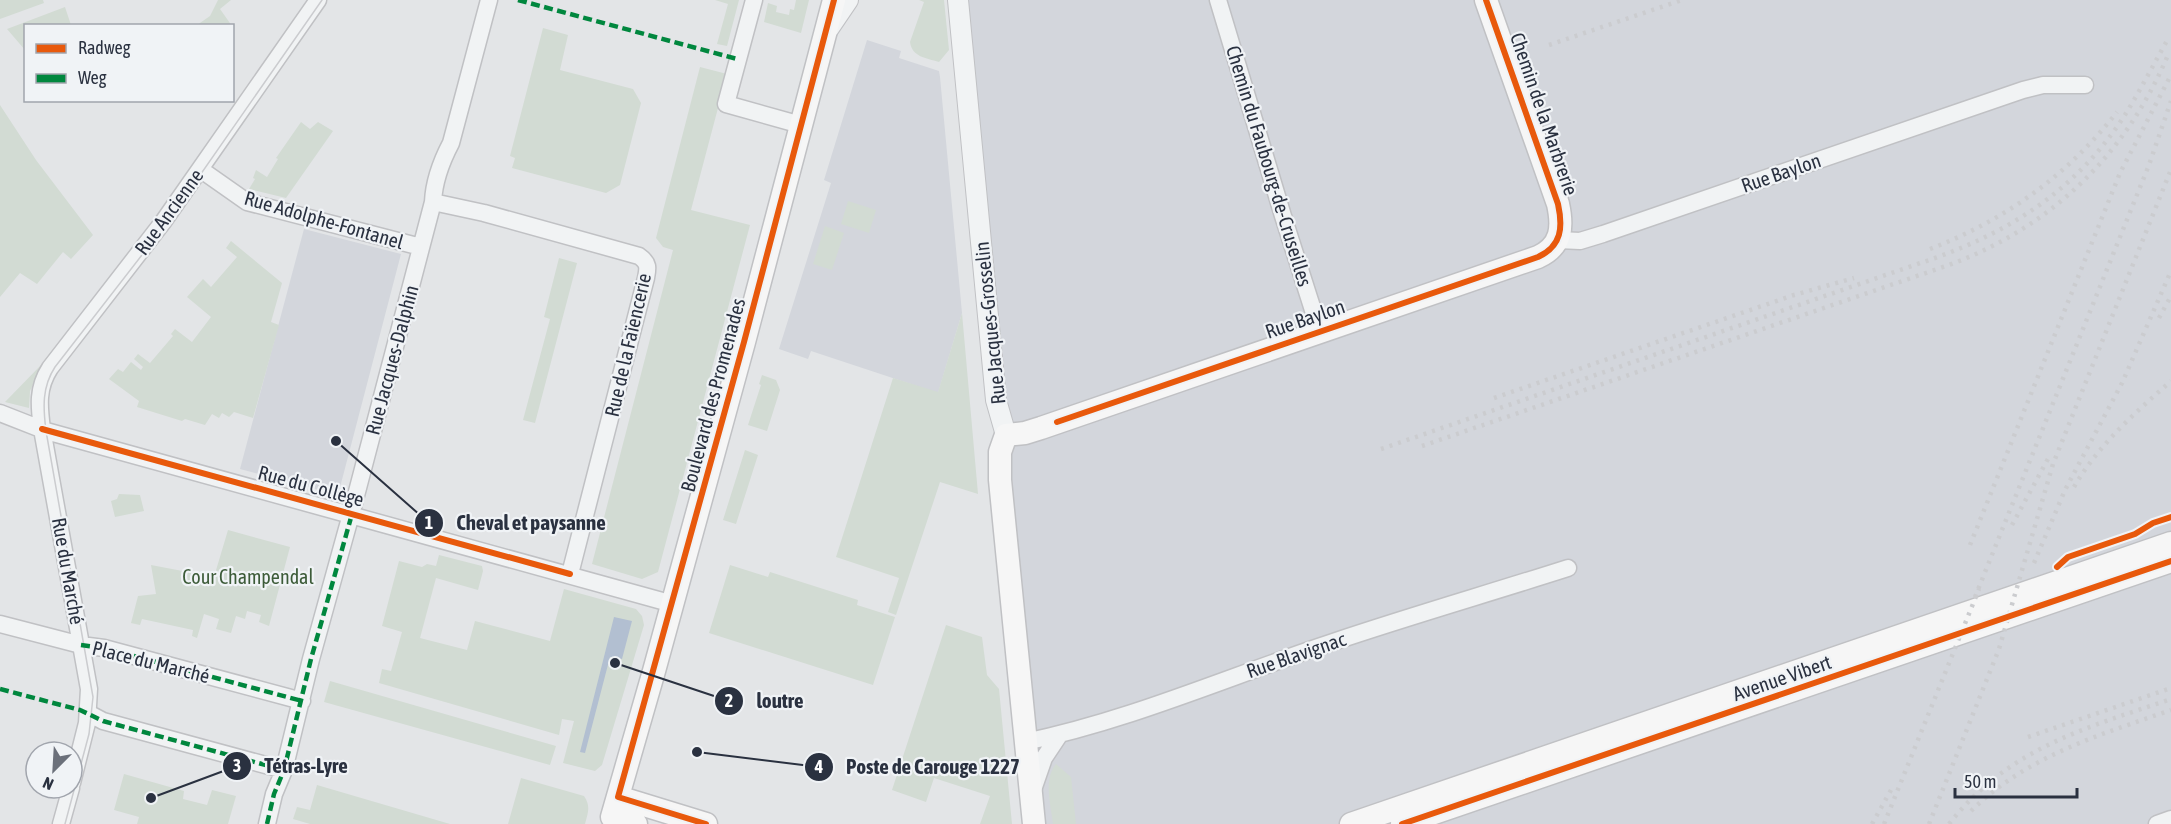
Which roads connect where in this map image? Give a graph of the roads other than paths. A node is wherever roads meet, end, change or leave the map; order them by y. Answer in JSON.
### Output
{"nodes":[{"id":1,"x":318,"y":0,"type":"edge"},
{"id":2,"x":489,"y":0,"type":"edge"},
{"id":3,"x":754,"y":0,"type":"edge"},
{"id":4,"x":834,"y":0,"type":"edge"},
{"id":5,"x":848,"y":0,"type":"edge"},
{"id":6,"x":958,"y":0,"type":"edge"},
{"id":7,"x":1218,"y":0,"type":"edge"},
{"id":8,"x":1486,"y":0,"type":"edge"},
{"id":9,"x":825,"y":33,"type":"junction"},
{"id":10,"x":2085,"y":85,"type":"dead end"},
{"id":11,"x":801,"y":125,"type":"junction"},
{"id":12,"x":200,"y":169,"type":"junction"},
{"id":13,"x":433,"y":202,"type":"junction"},
{"id":14,"x":1558,"y":240,"type":"junction"},
{"id":15,"x":421,"y":247,"type":"junction"},
{"id":16,"x":1320,"y":332,"type":"junction"},
{"id":17,"x":0,"y":413,"type":"edge"},
{"id":18,"x":42,"y":429,"type":"junction"},
{"id":19,"x":1006,"y":435,"type":"junction"},
{"id":20,"x":352,"y":514,"type":"junction"},
{"id":21,"x":2171,"y":543,"type":"edge"},
{"id":22,"x":2171,"y":561,"type":"edge"},
{"id":23,"x":1568,"y":568,"type":"dead end"},
{"id":24,"x":570,"y":574,"type":"junction"},
{"id":25,"x":673,"y":604,"type":"junction"},
{"id":26,"x":0,"y":624,"type":"edge"},
{"id":27,"x":81,"y":645,"type":"junction"},
{"id":28,"x":302,"y":701,"type":"junction"},
{"id":29,"x":88,"y":713,"type":"junction"},
{"id":30,"x":1060,"y":734,"type":"junction"},
{"id":31,"x":82,"y":740,"type":"edge"},
{"id":32,"x":1024,"y":742,"type":"junction"},
{"id":33,"x":284,"y":770,"type":"junction"},
{"id":34,"x":1031,"y":795,"type":"junction"},
{"id":35,"x":68,"y":800,"type":"edge"},
{"id":36,"x":613,"y":812,"type":"edge"},
{"id":37,"x":2171,"y":819,"type":"edge"},
{"id":38,"x":61,"y":824,"type":"edge"},
{"id":39,"x":267,"y":824,"type":"edge"},
{"id":40,"x":636,"y":824,"type":"edge"},
{"id":41,"x":706,"y":824,"type":"edge"},
{"id":42,"x":1034,"y":824,"type":"edge"},
{"id":43,"x":1352,"y":824,"type":"edge"},
{"id":44,"x":1402,"y":824,"type":"edge"},
{"id":45,"x":2157,"y":824,"type":"edge"}],
"edges":[{"from":1,"to":12,"type":"street","name":"Rue Ancienne"},
{"from":2,"to":13,"type":"street","name":"Rue Jacques-Dalphin"},
{"from":3,"to":11,"type":"street"},
{"from":4,"to":9,"type":"main road","name":"Boulevard des Promenades"},
{"from":5,"to":9,"type":"street"},
{"from":6,"to":19,"type":"street","name":"Rue Jacques-Grosselin"},
{"from":7,"to":16,"type":"street","name":"Chemin du Faubourg-de-Cruseilles"},
{"from":8,"to":14,"type":"main road","name":"Chemin de la Marbrerie"},
{"from":9,"to":11,"type":"main road","name":"Boulevard des Promenades"},
{"from":10,"to":14,"type":"street","name":"Rue Baylon"},
{"from":11,"to":25,"type":"main road","name":"Boulevard des Promenades"},
{"from":12,"to":15,"type":"street","name":"Rue Adolphe-Fontanel"},
{"from":12,"to":18,"type":"street","name":"Rue Ancienne"},
{"from":13,"to":15,"type":"street","name":"Rue Jacques-Dalphin"},
{"from":13,"to":24,"type":"street","name":"Rue de la Faïencerie"},
{"from":14,"to":16,"type":"main road","name":"Rue Baylon"},
{"from":15,"to":20,"type":"street","name":"Rue Jacques-Dalphin"},
{"from":16,"to":19,"type":"main road","name":"Rue Baylon"},
{"from":17,"to":18,"type":"street","name":"Rue du Collège"},
{"from":18,"to":20,"type":"street","name":"Rue du Collège"},
{"from":18,"to":27,"type":"street","name":"Rue du Marché"},
{"from":19,"to":32,"type":"main road","name":"Rue Jacques-Grosselin"},
{"from":20,"to":24,"type":"street","name":"Rue du Collège"},
{"from":20,"to":28,"type":"street","name":"Rue Jacques-Dalphin"},
{"from":21,"to":43,"type":"main road","name":"Avenue Vibert"},
{"from":22,"to":44,"type":"main road","name":"Avenue Vibert"},
{"from":23,"to":30,"type":"street","name":"Rue Blavignac"},
{"from":24,"to":25,"type":"street","name":"Rue du Collège"},
{"from":25,"to":36,"type":"main road","name":"Boulevard des Promenades"},
{"from":26,"to":27,"type":"street","name":"Place du Marché"},
{"from":27,"to":28,"type":"street","name":"Place du Marché"},
{"from":27,"to":29,"type":"street","name":"Rue du Marché"},
{"from":28,"to":33,"type":"street","name":"Rue Jacques-Dalphin"},
{"from":29,"to":31,"type":"street","name":"Rue du Marché"},
{"from":29,"to":33,"type":"street"},
{"from":30,"to":32,"type":"street","name":"Rue Blavignac"},
{"from":30,"to":34,"type":"street"},
{"from":32,"to":34,"type":"main road","name":"Rue Jacques-Grosselin"},
{"from":33,"to":39,"type":"street","name":"Rue Jacques-Dalphin"},
{"from":34,"to":42,"type":"main road","name":"Rue Jacques-Grosselin"},
{"from":35,"to":38,"type":"street"},
{"from":36,"to":40,"type":"main road"},
{"from":36,"to":41,"type":"main road"},
{"from":37,"to":45,"type":"street"}]}
